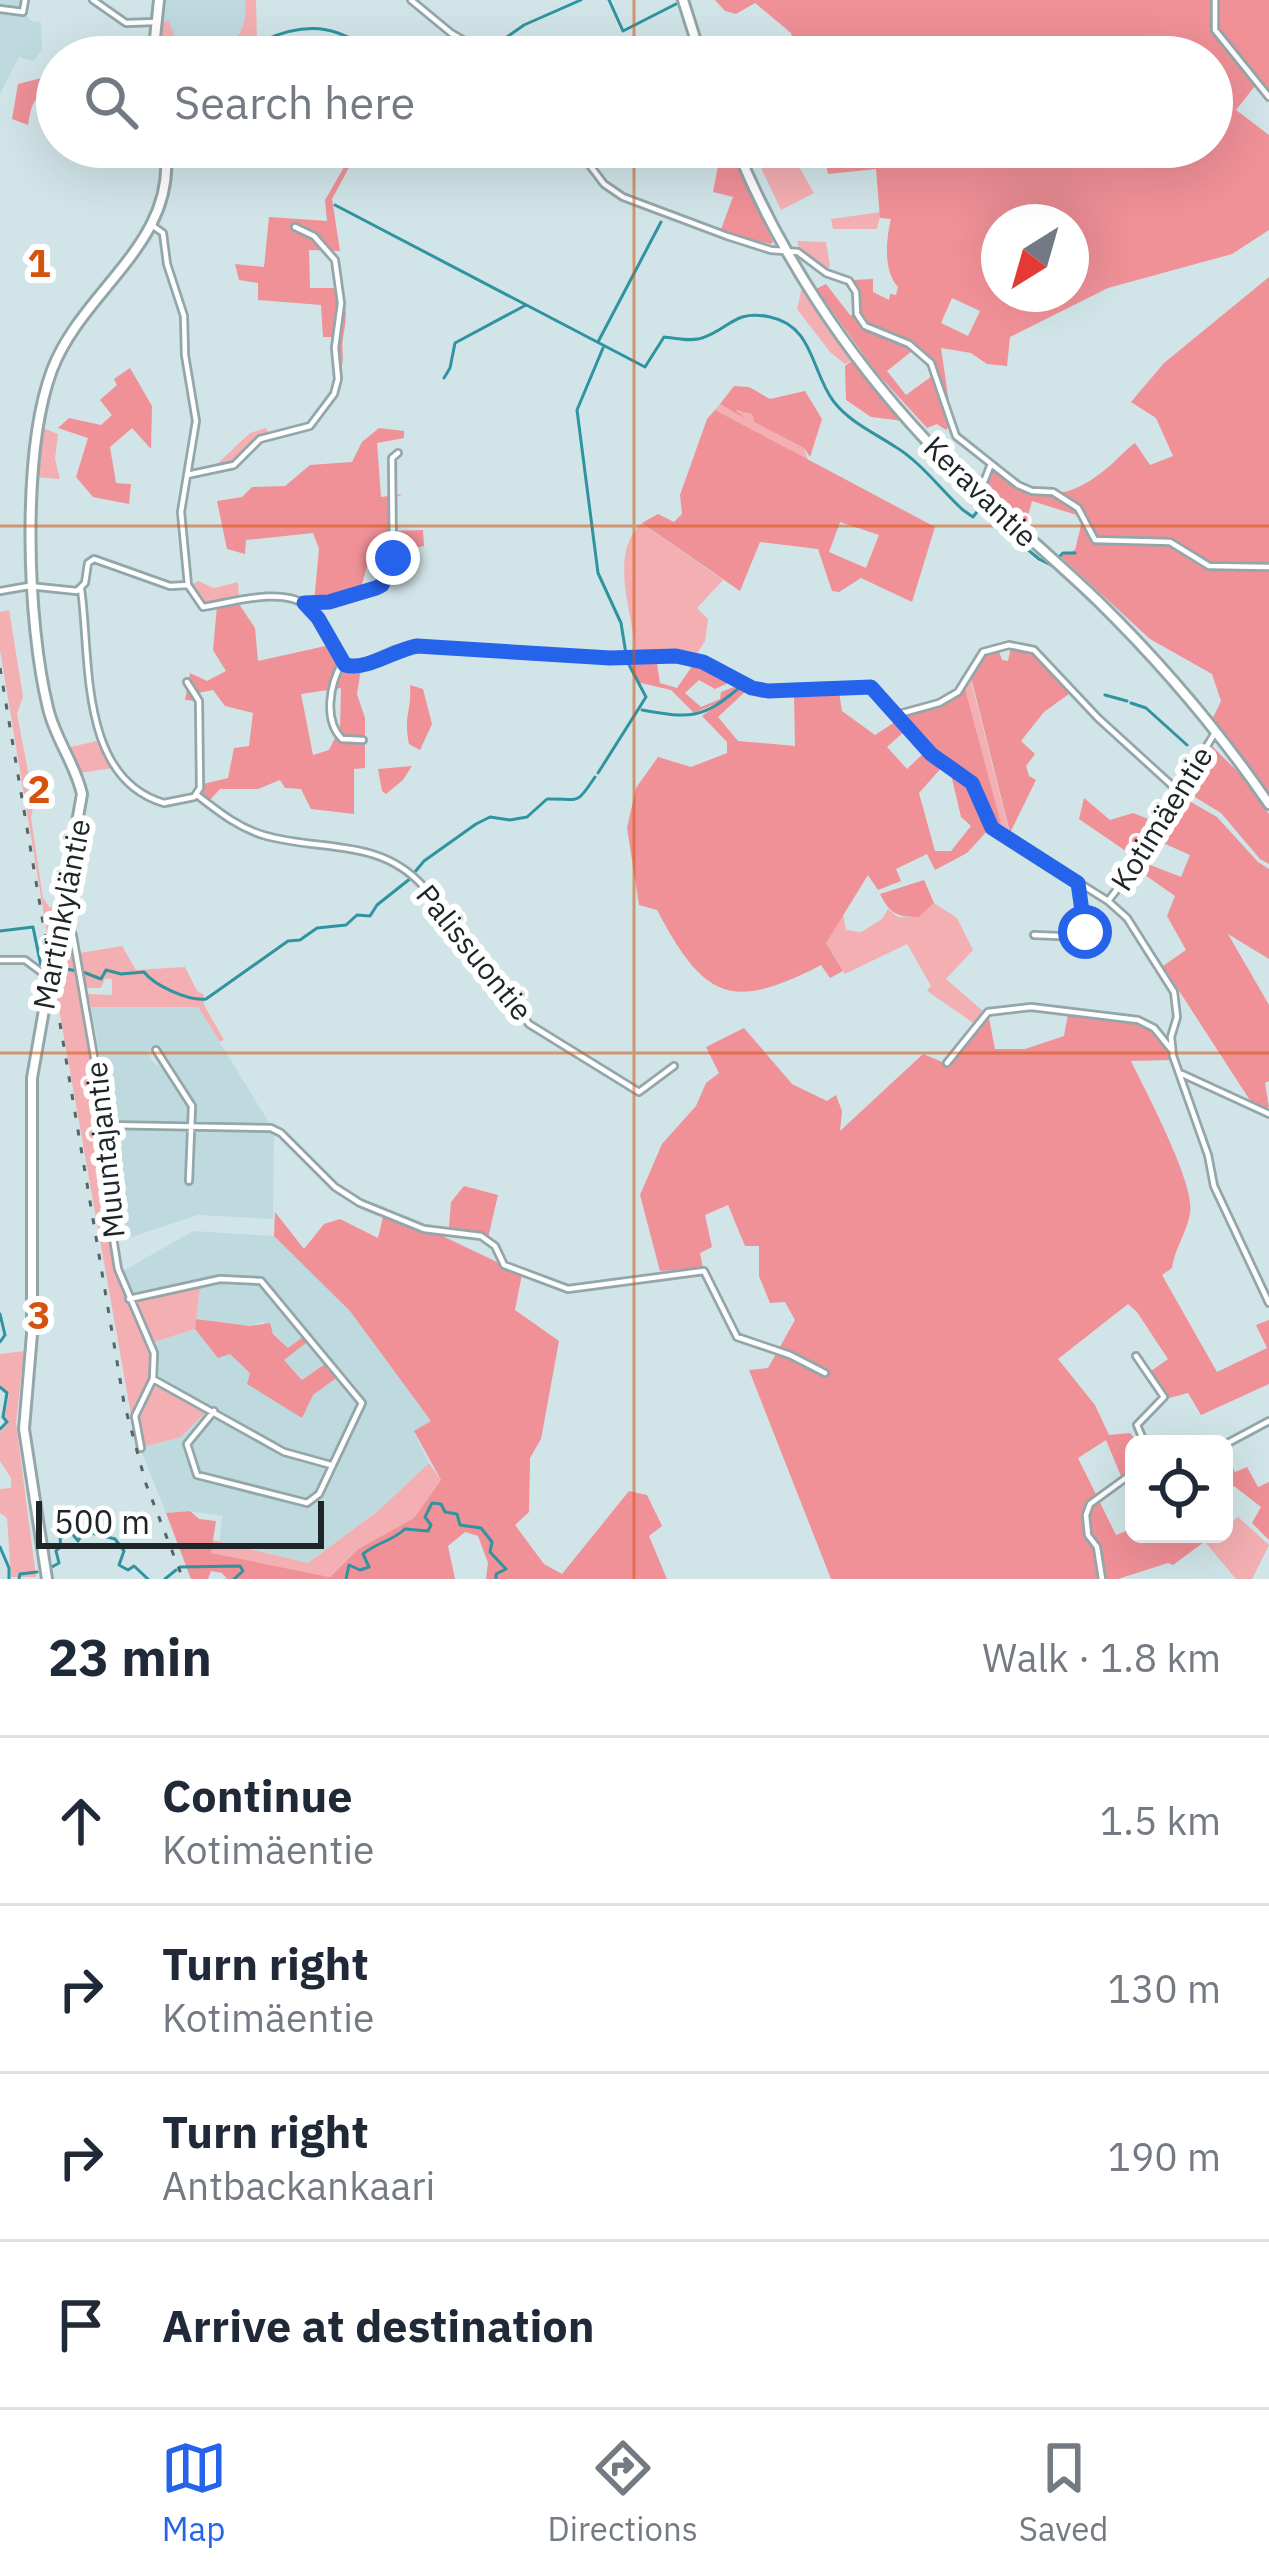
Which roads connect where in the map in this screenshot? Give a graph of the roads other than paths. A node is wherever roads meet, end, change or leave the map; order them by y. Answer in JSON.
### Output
{"nodes":[{"id":1,"x":25,"y":0,"type":"edge"},
{"id":2,"x":93,"y":0,"type":"edge"},
{"id":3,"x":159,"y":0,"type":"edge"},
{"id":4,"x":411,"y":0,"type":"edge"},
{"id":5,"x":683,"y":0,"type":"edge"},
{"id":6,"x":1215,"y":0,"type":"edge"},
{"id":7,"x":0,"y":9,"type":"edge"},
{"id":8,"x":157,"y":22,"type":"junction"},
{"id":9,"x":155,"y":36,"type":"edge"},
{"id":10,"x":457,"y":36,"type":"edge"},
{"id":11,"x":694,"y":36,"type":"edge"},
{"id":12,"x":1219,"y":36,"type":"edge"},
{"id":13,"x":1233,"y":53,"type":"edge"},
{"id":14,"x":1269,"y":97,"type":"edge"},
{"id":15,"x":166,"y":168,"type":"edge"},
{"id":16,"x":592,"y":168,"type":"edge"},
{"id":17,"x":746,"y":168,"type":"edge"},
{"id":18,"x":153,"y":226,"type":"junction"},
{"id":19,"x":295,"y":227,"type":"dead end"},
{"id":20,"x":787,"y":250,"type":"junction"},
{"id":21,"x":398,"y":453,"type":"dead end"},
{"id":22,"x":991,"y":464,"type":"junction"},
{"id":23,"x":187,"y":475,"type":"junction"},
{"id":24,"x":978,"y":493,"type":"junction"},
{"id":25,"x":1269,"y":567,"type":"edge"},
{"id":26,"x":188,"y":584,"type":"junction"},
{"id":27,"x":34,"y":586,"type":"junction"},
{"id":28,"x":81,"y":589,"type":"junction"},
{"id":29,"x":0,"y":591,"type":"edge"},
{"id":30,"x":304,"y":603,"type":"junction"},
{"id":31,"x":342,"y":663,"type":"junction"},
{"id":32,"x":187,"y":682,"type":"dead end"},
{"id":33,"x":897,"y":714,"type":"junction"},
{"id":34,"x":1216,"y":731,"type":"junction"},
{"id":35,"x":363,"y":740,"type":"dead end"},
{"id":36,"x":1177,"y":790,"type":"junction"},
{"id":37,"x":197,"y":795,"type":"junction"},
{"id":38,"x":1269,"y":804,"type":"edge"},
{"id":39,"x":1078,"y":883,"type":"junction"},
{"id":40,"x":1108,"y":901,"type":"junction"},
{"id":41,"x":59,"y":922,"type":"junction"},
{"id":42,"x":1034,"y":935,"type":"dead end"},
{"id":43,"x":0,"y":960,"type":"edge"},
{"id":44,"x":48,"y":977,"type":"junction"},
{"id":45,"x":1171,"y":1049,"type":"junction"},
{"id":46,"x":156,"y":1050,"type":"dead end"},
{"id":47,"x":947,"y":1063,"type":"dead end"},
{"id":48,"x":674,"y":1066,"type":"dead end"},
{"id":49,"x":1179,"y":1072,"type":"junction"},
{"id":50,"x":1269,"y":1114,"type":"edge"},
{"id":51,"x":106,"y":1125,"type":"junction"},
{"id":52,"x":191,"y":1126,"type":"junction"},
{"id":53,"x":189,"y":1181,"type":"dead end"},
{"id":54,"x":129,"y":1299,"type":"junction"},
{"id":55,"x":1269,"y":1303,"type":"edge"},
{"id":56,"x":1136,"y":1356,"type":"dead end"},
{"id":57,"x":825,"y":1373,"type":"dead end"},
{"id":58,"x":153,"y":1379,"type":"junction"},
{"id":59,"x":214,"y":1411,"type":"junction"},
{"id":60,"x":1269,"y":1421,"type":"edge"},
{"id":61,"x":1141,"y":1435,"type":"edge"},
{"id":62,"x":1233,"y":1440,"type":"edge"},
{"id":63,"x":141,"y":1448,"type":"dead end"},
{"id":64,"x":332,"y":1466,"type":"junction"},
{"id":65,"x":1125,"y":1479,"type":"edge"},
{"id":66,"x":47,"y":1579,"type":"edge"},
{"id":67,"x":1102,"y":1579,"type":"edge"}],
"edges":[{"from":1,"to":7,"type":"street"},
{"from":2,"to":8,"type":"street"},
{"from":3,"to":8,"type":"street"},
{"from":4,"to":10,"type":"street"},
{"from":5,"to":11,"type":"street"},
{"from":6,"to":12,"type":"street"},
{"from":8,"to":9,"type":"street"},
{"from":13,"to":14,"type":"street"},
{"from":15,"to":18,"type":"street","name":"Martinkyläntie"},
{"from":16,"to":20,"type":"street"},
{"from":17,"to":20,"type":"street","name":"Keravantie"},
{"from":18,"to":23,"type":"street"},
{"from":18,"to":27,"type":"street","name":"Martinkyläntie"},
{"from":19,"to":23,"type":"street"},
{"from":20,"to":22,"type":"street"},
{"from":20,"to":24,"type":"street","name":"Keravantie"},
{"from":21,"to":30,"type":"street"},
{"from":22,"to":24,"type":"street"},
{"from":22,"to":25,"type":"street"},
{"from":23,"to":26,"type":"street"},
{"from":24,"to":34,"type":"street","name":"Keravantie"},
{"from":26,"to":28,"type":"street"},
{"from":26,"to":30,"type":"street"},
{"from":27,"to":28,"type":"street"},
{"from":27,"to":29,"type":"street"},
{"from":27,"to":41,"type":"street","name":"Martinkyläntie"},
{"from":28,"to":37,"type":"street"},
{"from":30,"to":31,"type":"street"},
{"from":31,"to":33,"type":"street","name":"Kotimäentie"},
{"from":31,"to":35,"type":"street"},
{"from":32,"to":37,"type":"street"},
{"from":33,"to":36,"type":"street"},
{"from":33,"to":39,"type":"street","name":"Kotimäentie"},
{"from":34,"to":36,"type":"street","name":"Kotimäentie"},
{"from":34,"to":38,"type":"street","name":"Keravantie"},
{"from":36,"to":40,"type":"street","name":"Kotimäentie"},
{"from":37,"to":48,"type":"street","name":"Palissuontie"},
{"from":39,"to":40,"type":"street","name":"Kotimäentie"},
{"from":39,"to":42,"type":"street"},
{"from":40,"to":45,"type":"street"},
{"from":41,"to":44,"type":"street","name":"Martinkyläntie"},
{"from":41,"to":51,"type":"street","name":"Muuntajantie"},
{"from":43,"to":44,"type":"street"},
{"from":44,"to":66,"type":"street","name":"Martinkyläntie"},
{"from":45,"to":47,"type":"street"},
{"from":45,"to":49,"type":"street"},
{"from":46,"to":52,"type":"street"},
{"from":49,"to":50,"type":"street"},
{"from":49,"to":55,"type":"street"},
{"from":51,"to":52,"type":"street"},
{"from":51,"to":54,"type":"street","name":"Muuntajantie"},
{"from":52,"to":53,"type":"street"},
{"from":52,"to":57,"type":"street"},
{"from":54,"to":58,"type":"street","name":"Muuntajantie"},
{"from":54,"to":64,"type":"street"},
{"from":56,"to":61,"type":"street"},
{"from":58,"to":59,"type":"street"},
{"from":58,"to":63,"type":"street","name":"Muuntajantie"},
{"from":59,"to":64,"type":"street"},
{"from":59,"to":64,"type":"street"},
{"from":60,"to":62,"type":"street"},
{"from":65,"to":67,"type":"street"}]}
